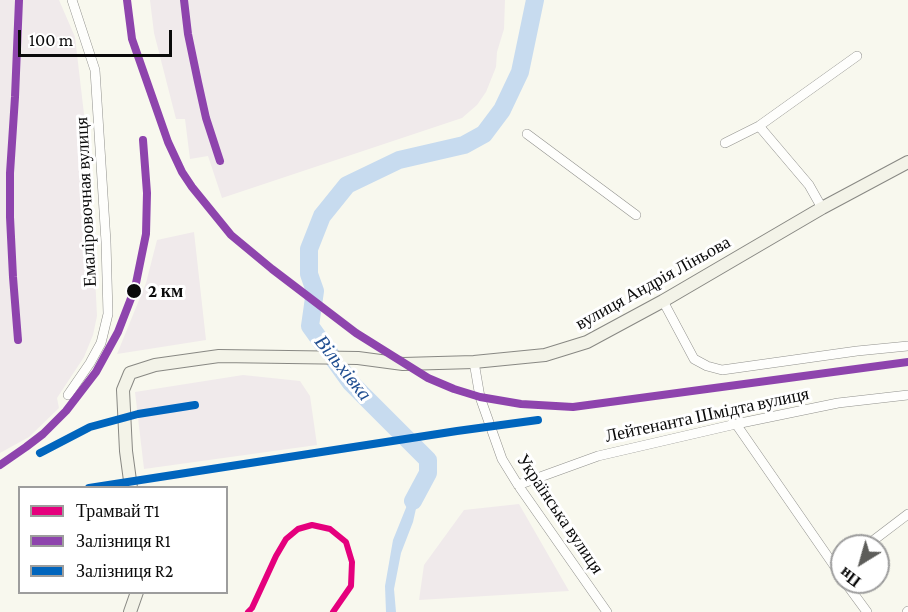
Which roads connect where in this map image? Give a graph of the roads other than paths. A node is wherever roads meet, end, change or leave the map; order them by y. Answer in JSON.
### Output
{"nodes":[{"id":1,"x":72,"y":0,"type":"edge"},
{"id":2,"x":857,"y":56,"type":"dead end"},
{"id":3,"x":759,"y":126,"type":"junction"},
{"id":4,"x":527,"y":134,"type":"dead end"},
{"id":5,"x":725,"y":143,"type":"dead end"},
{"id":6,"x":908,"y":162,"type":"edge"},
{"id":7,"x":822,"y":208,"type":"junction"},
{"id":8,"x":636,"y":215,"type":"dead end"},
{"id":9,"x":663,"y":301,"type":"junction"},
{"id":10,"x":908,"y":346,"type":"edge"},
{"id":11,"x":474,"y":362,"type":"junction"},
{"id":12,"x":68,"y":395,"type":"dead end"},
{"id":13,"x":908,"y":395,"type":"edge"},
{"id":14,"x":736,"y":424,"type":"junction"},
{"id":15,"x":518,"y":485,"type":"junction"},
{"id":16,"x":131,"y":486,"type":"edge"},
{"id":17,"x":908,"y":514,"type":"edge"},
{"id":18,"x":882,"y":534,"type":"edge"},
{"id":19,"x":830,"y":554,"type":"edge"},
{"id":20,"x":136,"y":594,"type":"edge"},
{"id":21,"x":854,"y":594,"type":"edge"},
{"id":22,"x":130,"y":612,"type":"edge"},
{"id":23,"x":607,"y":612,"type":"edge"},
{"id":24,"x":867,"y":612,"type":"edge"}],
"edges":[{"from":1,"to":12,"type":"street","name":"Емаліровочная вулиця"},
{"from":2,"to":3,"type":"street"},
{"from":3,"to":5,"type":"street"},
{"from":3,"to":7,"type":"street"},
{"from":4,"to":8,"type":"street"},
{"from":6,"to":7,"type":"street","name":"вулиця Андрія Ліньова"},
{"from":7,"to":9,"type":"street","name":"вулиця Андрія Ліньова"},
{"from":9,"to":10,"type":"street"},
{"from":9,"to":11,"type":"street","name":"вулиця Андрія Ліньова"},
{"from":11,"to":15,"type":"street","name":"Українська вулиця"},
{"from":11,"to":16,"type":"street","name":"вулиця Андрія Ліньова"},
{"from":13,"to":14,"type":"street","name":"Лейтенанта Шмідта вулиця"},
{"from":14,"to":15,"type":"street","name":"Лейтенанта Шмідта вулиця"},
{"from":14,"to":19,"type":"street"},
{"from":15,"to":23,"type":"street","name":"Українська вулиця"},
{"from":17,"to":18,"type":"street"},
{"from":20,"to":22,"type":"street"},
{"from":21,"to":24,"type":"street"}]}
